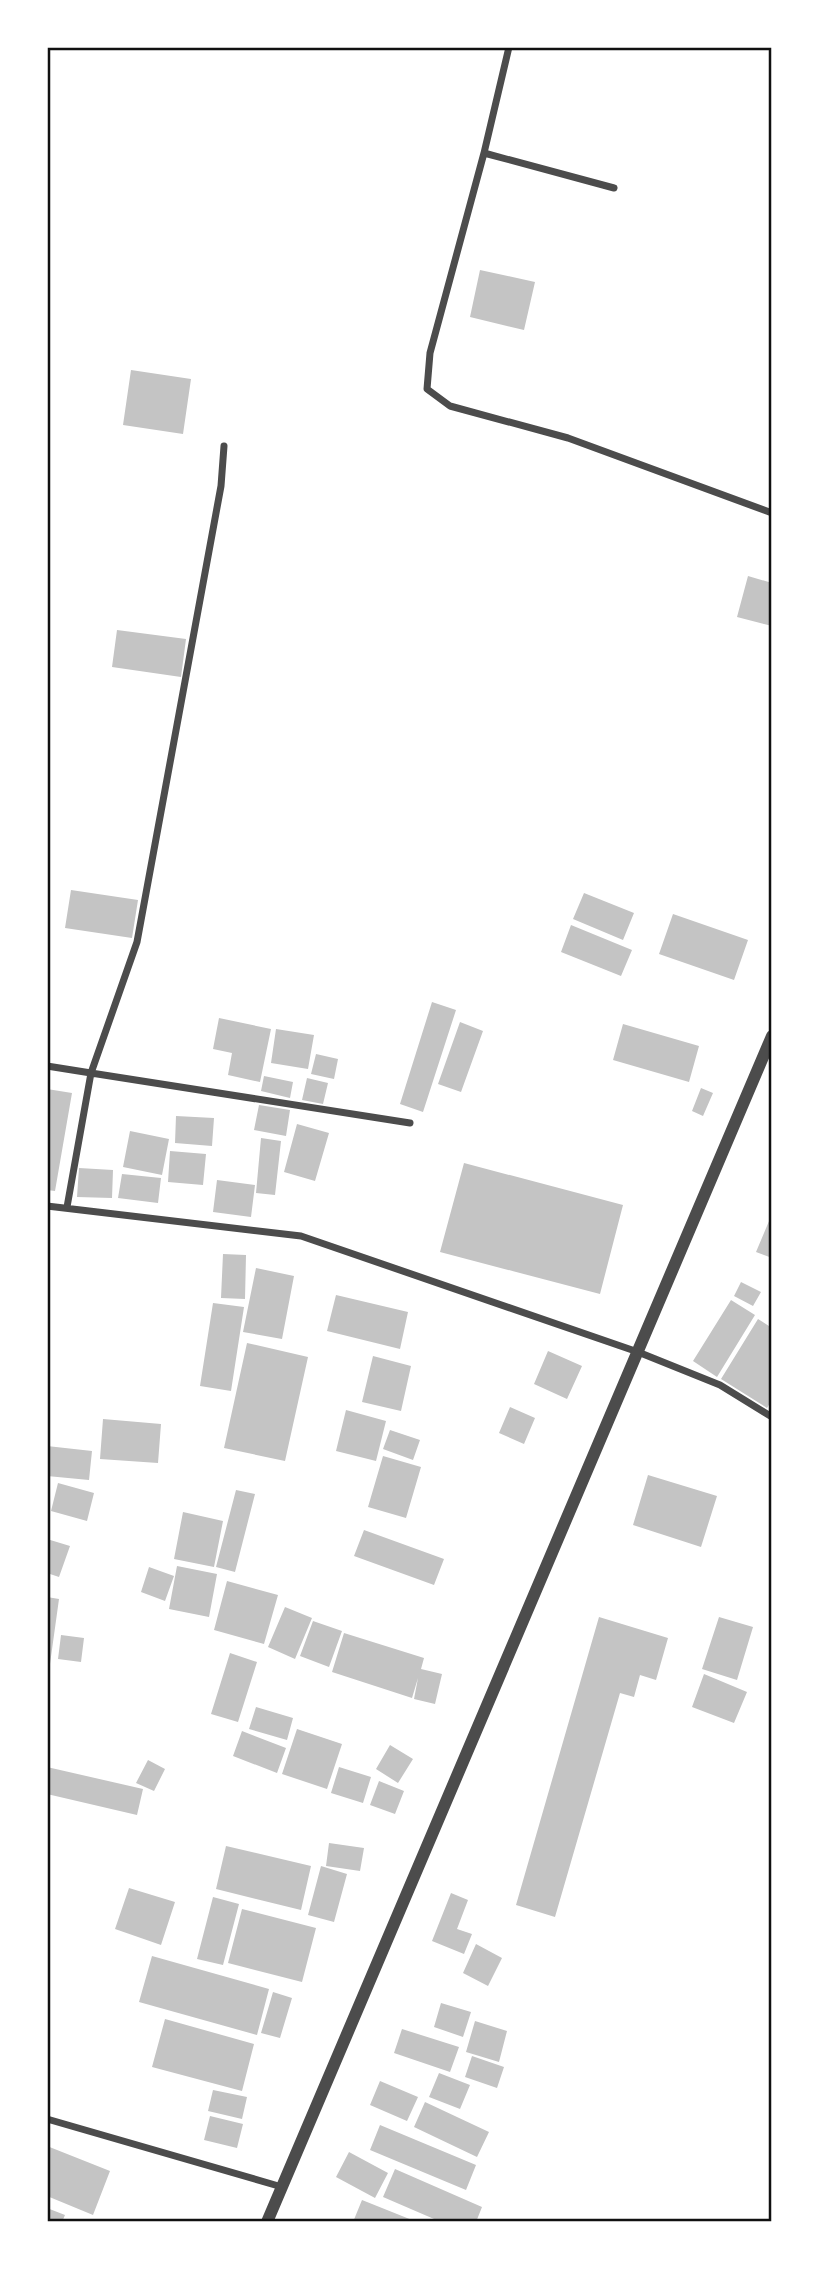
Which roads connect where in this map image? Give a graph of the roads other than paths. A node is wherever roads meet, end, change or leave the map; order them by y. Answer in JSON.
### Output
{"nodes":[{"id":1,"x":509,"y":47,"type":"edge"},
{"id":2,"x":484,"y":153,"type":"junction"},
{"id":3,"x":614,"y":188,"type":"dead end"},
{"id":4,"x":224,"y":446,"type":"dead end"},
{"id":5,"x":772,"y":513,"type":"edge"},
{"id":6,"x":772,"y":1036,"type":"edge"},
{"id":7,"x":47,"y":1066,"type":"edge"},
{"id":8,"x":91,"y":1073,"type":"junction"},
{"id":9,"x":410,"y":1123,"type":"dead end"},
{"id":10,"x":47,"y":1206,"type":"edge"},
{"id":11,"x":67,"y":1207,"type":"junction"},
{"id":12,"x":638,"y":1352,"type":"junction"},
{"id":13,"x":772,"y":1417,"type":"edge"},
{"id":14,"x":47,"y":2119,"type":"edge"},
{"id":15,"x":282,"y":2187,"type":"junction"},
{"id":16,"x":267,"y":2222,"type":"edge"}],
"edges":[{"from":1,"to":2,"type":"street"},
{"from":2,"to":3,"type":"street"},
{"from":2,"to":5,"type":"street"},
{"from":4,"to":8,"type":"street"},
{"from":6,"to":12,"type":"street"},
{"from":7,"to":8,"type":"street"},
{"from":8,"to":9,"type":"street"},
{"from":8,"to":11,"type":"street"},
{"from":10,"to":11,"type":"street"},
{"from":11,"to":12,"type":"street"},
{"from":12,"to":13,"type":"street"},
{"from":12,"to":15,"type":"street"},
{"from":14,"to":15,"type":"street"},
{"from":15,"to":16,"type":"street"}]}
